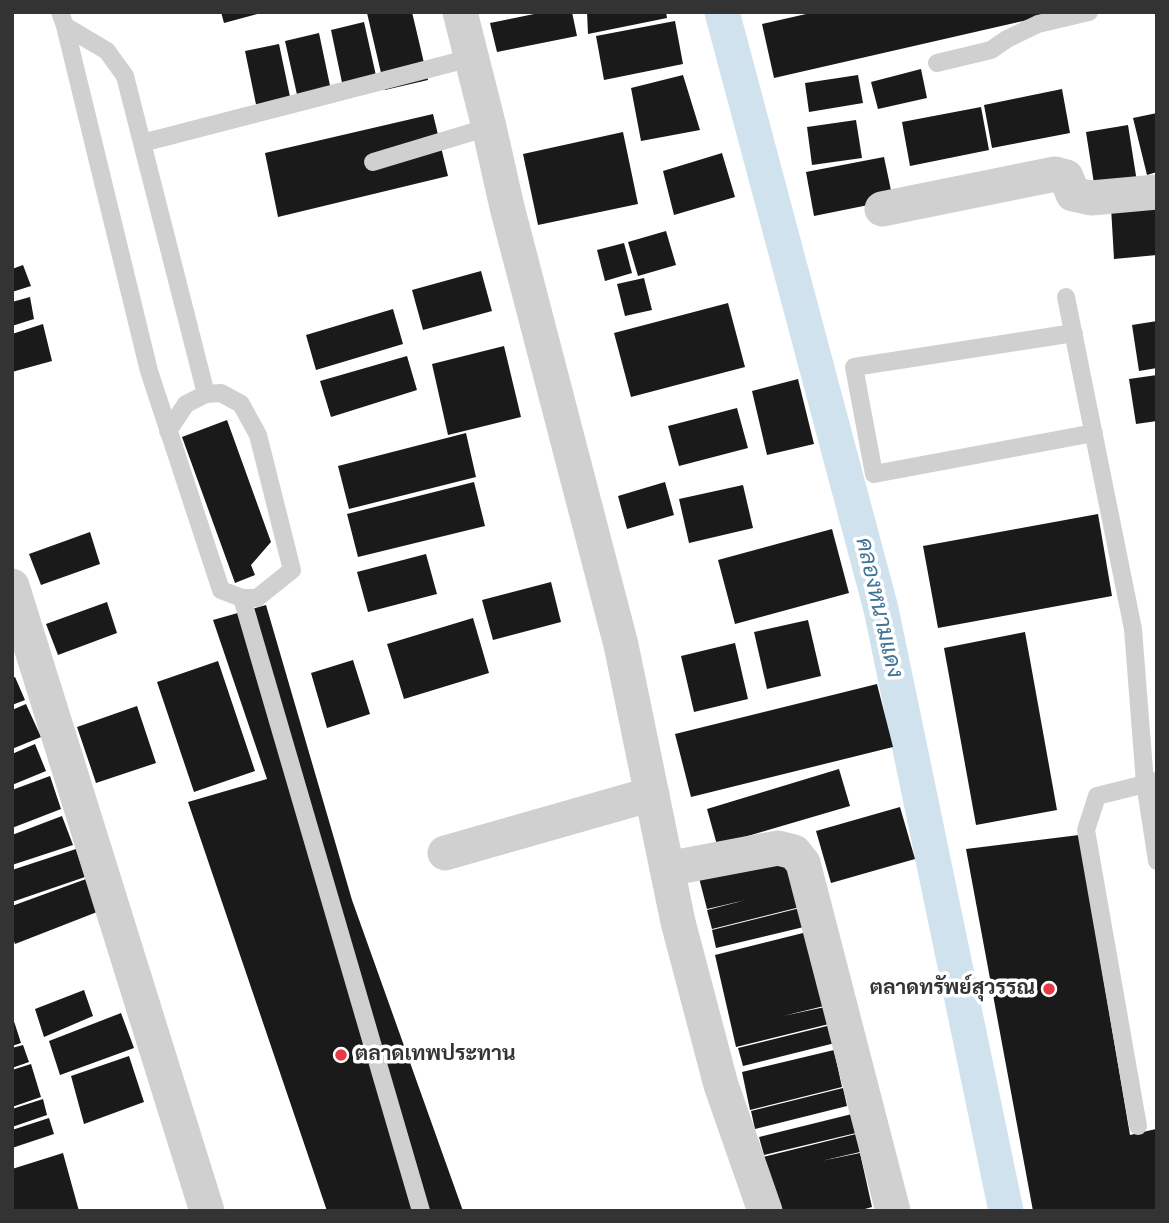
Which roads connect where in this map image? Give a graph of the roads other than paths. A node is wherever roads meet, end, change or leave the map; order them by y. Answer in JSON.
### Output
{"nodes":[{"id":1,"x":460,"y":12,"type":"edge"},
{"id":2,"x":1088,"y":12,"type":"edge"},
{"id":3,"x":62,"y":19,"type":"edge"},
{"id":4,"x":471,"y":58,"type":"junction"},
{"id":5,"x":937,"y":63,"type":"dead end"},
{"id":6,"x":489,"y":127,"type":"junction"},
{"id":7,"x":142,"y":143,"type":"junction"},
{"id":8,"x":373,"y":162,"type":"dead end"},
{"id":9,"x":1157,"y":192,"type":"edge"},
{"id":10,"x":882,"y":209,"type":"dead end"},
{"id":11,"x":1066,"y":298,"type":"dead end"},
{"id":12,"x":1074,"y":333,"type":"junction"},
{"id":13,"x":206,"y":394,"type":"junction"},
{"id":14,"x":168,"y":431,"type":"junction"},
{"id":15,"x":1094,"y":433,"type":"junction"},
{"id":16,"x":12,"y":586,"type":"edge"},
{"id":17,"x":242,"y":598,"type":"junction"},
{"id":18,"x":1151,"y":782,"type":"edge"},
{"id":19,"x":652,"y":794,"type":"junction"},
{"id":20,"x":445,"y":853,"type":"dead end"},
{"id":21,"x":1157,"y":861,"type":"edge"},
{"id":22,"x":667,"y":869,"type":"junction"},
{"id":23,"x":1138,"y":1126,"type":"dead end"},
{"id":24,"x":207,"y":1211,"type":"edge"},
{"id":25,"x":421,"y":1211,"type":"edge"},
{"id":26,"x":765,"y":1211,"type":"edge"},
{"id":27,"x":894,"y":1211,"type":"edge"}],
"edges":[{"from":1,"to":4,"type":"street"},
{"from":2,"to":5,"type":"lane"},
{"from":3,"to":7,"type":"lane"},
{"from":3,"to":14,"type":"lane"},
{"from":4,"to":6,"type":"street"},
{"from":4,"to":7,"type":"lane"},
{"from":6,"to":8,"type":"lane"},
{"from":6,"to":19,"type":"street"},
{"from":7,"to":13,"type":"lane"},
{"from":9,"to":10,"type":"street"},
{"from":11,"to":12,"type":"lane"},
{"from":12,"to":15,"type":"lane"},
{"from":12,"to":15,"type":"lane"},
{"from":13,"to":14,"type":"lane"},
{"from":13,"to":17,"type":"lane"},
{"from":14,"to":17,"type":"lane"},
{"from":15,"to":18,"type":"lane"},
{"from":16,"to":24,"type":"street"},
{"from":17,"to":25,"type":"lane"},
{"from":18,"to":21,"type":"lane"},
{"from":18,"to":23,"type":"lane"},
{"from":19,"to":20,"type":"street"},
{"from":19,"to":22,"type":"street"},
{"from":22,"to":26,"type":"street"},
{"from":22,"to":27,"type":"street"}]}
